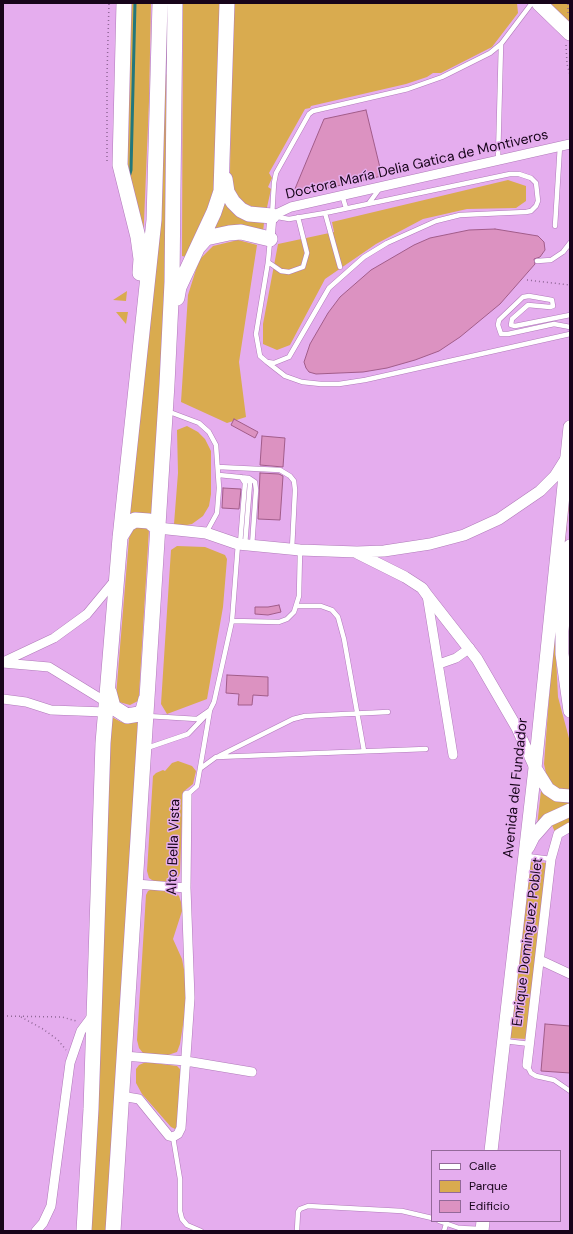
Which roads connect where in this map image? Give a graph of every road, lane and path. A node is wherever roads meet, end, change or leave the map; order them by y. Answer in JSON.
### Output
{"nodes":[{"id":1,"x":109,"y":3,"type":"edge"},
{"id":2,"x":124,"y":3,"type":"edge"},
{"id":3,"x":160,"y":3,"type":"edge"},
{"id":4,"x":174,"y":3,"type":"edge"},
{"id":5,"x":227,"y":3,"type":"edge"},
{"id":6,"x":532,"y":3,"type":"edge"},
{"id":7,"x":539,"y":3,"type":"edge"},
{"id":8,"x":568,"y":38,"type":"edge"},
{"id":9,"x":501,"y":44,"type":"junction"},
{"id":10,"x":570,"y":75,"type":"edge"},
{"id":11,"x":570,"y":144,"type":"edge"},
{"id":12,"x":560,"y":146,"type":"junction"},
{"id":13,"x":498,"y":160,"type":"junction"},
{"id":14,"x":107,"y":161,"type":"dead end"},
{"id":15,"x":223,"y":162,"type":"junction"},
{"id":16,"x":381,"y":186,"type":"junction"},
{"id":17,"x":342,"y":195,"type":"junction"},
{"id":18,"x":369,"y":203,"type":"junction"},
{"id":19,"x":346,"y":208,"type":"junction"},
{"id":20,"x":325,"y":212,"type":"junction"},
{"id":21,"x":272,"y":216,"type":"junction"},
{"id":22,"x":298,"y":217,"type":"junction"},
{"id":23,"x":555,"y":226,"type":"dead end"},
{"id":24,"x":270,"y":240,"type":"junction"},
{"id":25,"x":570,"y":243,"type":"edge"},
{"id":26,"x":194,"y":251,"type":"junction"},
{"id":27,"x":537,"y":261,"type":"dead end"},
{"id":28,"x":268,"y":262,"type":"junction"},
{"id":29,"x":340,"y":267,"type":"dead end"},
{"id":30,"x":527,"y":280,"type":"dead end"},
{"id":31,"x":570,"y":285,"type":"edge"},
{"id":32,"x":570,"y":315,"type":"edge"},
{"id":33,"x":570,"y":328,"type":"edge"},
{"id":34,"x":570,"y":334,"type":"edge"},
{"id":35,"x":267,"y":362,"type":"junction"},
{"id":36,"x":167,"y":384,"type":"junction"},
{"id":37,"x":165,"y":410,"type":"junction"},
{"id":38,"x":133,"y":412,"type":"junction"},
{"id":39,"x":570,"y":427,"type":"edge"},
{"id":40,"x":567,"y":457,"type":"junction"},
{"id":41,"x":218,"y":467,"type":"junction"},
{"id":42,"x":218,"y":476,"type":"junction"},
{"id":43,"x":244,"y":477,"type":"junction"},
{"id":44,"x":158,"y":528,"type":"junction"},
{"id":45,"x":206,"y":533,"type":"junction"},
{"id":46,"x":120,"y":538,"type":"junction"},
{"id":47,"x":244,"y":545,"type":"junction"},
{"id":48,"x":570,"y":546,"type":"edge"},
{"id":49,"x":296,"y":550,"type":"junction"},
{"id":50,"x":357,"y":552,"type":"junction"},
{"id":51,"x":116,"y":579,"type":"junction"},
{"id":52,"x":427,"y":595,"type":"junction"},
{"id":53,"x":298,"y":606,"type":"junction"},
{"id":54,"x":232,"y":621,"type":"junction"},
{"id":55,"x":470,"y":648,"type":"junction"},
{"id":56,"x":3,"y":662,"type":"edge"},
{"id":57,"x":439,"y":664,"type":"junction"},
{"id":58,"x":108,"y":673,"type":"junction"},
{"id":59,"x":3,"y":698,"type":"edge"},
{"id":60,"x":106,"y":707,"type":"junction"},
{"id":61,"x":210,"y":710,"type":"junction"},
{"id":62,"x":570,"y":711,"type":"edge"},
{"id":63,"x":388,"y":712,"type":"dead end"},
{"id":64,"x":357,"y":713,"type":"junction"},
{"id":65,"x":140,"y":716,"type":"junction"},
{"id":66,"x":144,"y":749,"type":"junction"},
{"id":67,"x":426,"y":749,"type":"dead end"},
{"id":68,"x":364,"y":752,"type":"junction"},
{"id":69,"x":453,"y":754,"type":"dead end"},
{"id":70,"x":216,"y":757,"type":"junction"},
{"id":71,"x":201,"y":768,"type":"junction"},
{"id":72,"x":535,"y":768,"type":"junction"},
{"id":73,"x":187,"y":795,"type":"joint"},
{"id":74,"x":570,"y":796,"type":"edge"},
{"id":75,"x":570,"y":810,"type":"edge"},
{"id":76,"x":568,"y":827,"type":"edge"},
{"id":77,"x":525,"y":856,"type":"junction"},
{"id":78,"x":551,"y":858,"type":"junction"},
{"id":79,"x":136,"y":884,"type":"junction"},
{"id":80,"x":186,"y":888,"type":"junction"},
{"id":81,"x":540,"y":960,"type":"junction"},
{"id":82,"x":570,"y":974,"type":"edge"},
{"id":83,"x":3,"y":1016,"type":"edge"},
{"id":84,"x":19,"y":1016,"type":"junction"},
{"id":85,"x":89,"y":1021,"type":"junction"},
{"id":86,"x":503,"y":1041,"type":"junction"},
{"id":87,"x":530,"y":1044,"type":"junction"},
{"id":88,"x":124,"y":1056,"type":"junction"},
{"id":89,"x":71,"y":1057,"type":"junction"},
{"id":90,"x":186,"y":1061,"type":"junction"},
{"id":91,"x":527,"y":1065,"type":"joint"},
{"id":92,"x":252,"y":1072,"type":"dead end"},
{"id":93,"x":570,"y":1091,"type":"edge"},
{"id":94,"x":121,"y":1096,"type":"junction"},
{"id":95,"x":173,"y":1137,"type":"junction"},
{"id":96,"x":491,"y":1150,"type":"edge"},
{"id":97,"x":431,"y":1218,"type":"edge"},
{"id":98,"x":441,"y":1222,"type":"edge"},
{"id":99,"x":446,"y":1224,"type":"junction"},
{"id":100,"x":483,"y":1227,"type":"edge"},
{"id":101,"x":36,"y":1231,"type":"edge"},
{"id":102,"x":84,"y":1231,"type":"edge"},
{"id":103,"x":113,"y":1231,"type":"edge"},
{"id":104,"x":201,"y":1231,"type":"edge"},
{"id":105,"x":297,"y":1231,"type":"edge"},
{"id":106,"x":444,"y":1231,"type":"edge"}],
"edges":[{"from":1,"to":14,"type":"path"},
{"from":2,"to":38,"type":"highway"},
{"from":3,"to":38,"type":"highway"},
{"from":4,"to":36,"type":"highway"},
{"from":5,"to":15,"type":"highway"},
{"from":6,"to":9,"type":"lane"},
{"from":7,"to":8,"type":"highway"},
{"from":8,"to":10,"type":"path"},
{"from":9,"to":13,"type":"lane"},
{"from":9,"to":21,"type":"lane"},
{"from":11,"to":12,"type":"street","name":"Doctora María Delia Gatica de Montiveros"},
{"from":12,"to":13,"type":"street","name":"Doctora María Delia Gatica de Montiveros"},
{"from":12,"to":23,"type":"lane"},
{"from":13,"to":16,"type":"street","name":"Doctora María Delia Gatica de Montiveros"},
{"from":15,"to":21,"type":"highway"},
{"from":15,"to":26,"type":"highway"},
{"from":16,"to":17,"type":"street","name":"Doctora María Delia Gatica de Montiveros"},
{"from":16,"to":18,"type":"lane"},
{"from":17,"to":19,"type":"lane"},
{"from":17,"to":21,"type":"street","name":"Doctora María Delia Gatica de Montiveros"},
{"from":18,"to":19,"type":"lane"},
{"from":18,"to":35,"type":"lane"},
{"from":19,"to":20,"type":"lane"},
{"from":20,"to":22,"type":"lane"},
{"from":20,"to":29,"type":"lane"},
{"from":21,"to":22,"type":"lane"},
{"from":21,"to":24,"type":"street"},
{"from":22,"to":28,"type":"lane"},
{"from":24,"to":26,"type":"highway"},
{"from":24,"to":28,"type":"lane"},
{"from":25,"to":27,"type":"lane"},
{"from":26,"to":36,"type":"highway"},
{"from":28,"to":35,"type":"lane"},
{"from":30,"to":31,"type":"path"},
{"from":32,"to":33,"type":"lane"},
{"from":34,"to":35,"type":"lane"},
{"from":36,"to":37,"type":"highway"},
{"from":37,"to":41,"type":"lane"},
{"from":37,"to":44,"type":"highway"},
{"from":38,"to":46,"type":"highway"},
{"from":39,"to":40,"type":"main road","name":"Avenida del Fundador"},
{"from":40,"to":50,"type":"street"},
{"from":40,"to":72,"type":"main road","name":"Avenida del Fundador"},
{"from":41,"to":42,"type":"lane"},
{"from":41,"to":49,"type":"lane"},
{"from":42,"to":43,"type":"lane"},
{"from":42,"to":45,"type":"lane"},
{"from":43,"to":47,"type":"lane"},
{"from":43,"to":47,"type":"lane"},
{"from":44,"to":45,"type":"street"},
{"from":44,"to":46,"type":"highway"},
{"from":44,"to":65,"type":"highway"},
{"from":45,"to":47,"type":"street"},
{"from":46,"to":51,"type":"highway"},
{"from":47,"to":49,"type":"street"},
{"from":47,"to":54,"type":"lane","name":"Alto Bella Vista"},
{"from":48,"to":62,"type":"main road"},
{"from":49,"to":50,"type":"street"},
{"from":49,"to":53,"type":"lane"},
{"from":50,"to":52,"type":"street"},
{"from":51,"to":56,"type":"street"},
{"from":51,"to":58,"type":"highway"},
{"from":52,"to":55,"type":"street"},
{"from":52,"to":57,"type":"street"},
{"from":53,"to":54,"type":"lane"},
{"from":53,"to":64,"type":"lane"},
{"from":54,"to":61,"type":"lane","name":"Alto Bella Vista"},
{"from":55,"to":57,"type":"street"},
{"from":55,"to":72,"type":"street"},
{"from":56,"to":60,"type":"street"},
{"from":57,"to":69,"type":"street"},
{"from":58,"to":60,"type":"highway"},
{"from":58,"to":65,"type":"highway"},
{"from":59,"to":60,"type":"street"},
{"from":60,"to":85,"type":"highway"},
{"from":61,"to":65,"type":"lane"},
{"from":61,"to":66,"type":"lane"},
{"from":61,"to":71,"type":"lane","name":"Alto Bella Vista"},
{"from":63,"to":64,"type":"lane"},
{"from":64,"to":68,"type":"lane"},
{"from":64,"to":70,"type":"lane"},
{"from":65,"to":66,"type":"highway"},
{"from":66,"to":79,"type":"highway"},
{"from":67,"to":68,"type":"lane"},
{"from":68,"to":70,"type":"lane"},
{"from":70,"to":71,"type":"lane"},
{"from":71,"to":73,"type":"lane","name":"Alto Bella Vista"},
{"from":72,"to":74,"type":"main road"},
{"from":72,"to":77,"type":"main road","name":"Avenida del Fundador"},
{"from":73,"to":80,"type":"street","name":"Alto Bella Vista"},
{"from":75,"to":77,"type":"main road"},
{"from":76,"to":78,"type":"street","name":"Enrique Dominguez Poblet"},
{"from":77,"to":78,"type":"lane"},
{"from":77,"to":86,"type":"main road","name":"Avenida del Fundador"},
{"from":78,"to":81,"type":"street","name":"Enrique Dominguez Poblet"},
{"from":79,"to":80,"type":"street"},
{"from":79,"to":88,"type":"highway"},
{"from":80,"to":90,"type":"street","name":"Alto Bella Vista"},
{"from":81,"to":82,"type":"street"},
{"from":81,"to":87,"type":"street","name":"Enrique Dominguez Poblet"},
{"from":83,"to":84,"type":"path"},
{"from":84,"to":85,"type":"path"},
{"from":84,"to":89,"type":"path"},
{"from":85,"to":89,"type":"street"},
{"from":85,"to":102,"type":"highway"},
{"from":86,"to":87,"type":"lane"},
{"from":86,"to":96,"type":"main road","name":"Avenida del Fundador"},
{"from":87,"to":91,"type":"street","name":"Enrique Dominguez Poblet"},
{"from":88,"to":90,"type":"street"},
{"from":88,"to":94,"type":"highway"},
{"from":89,"to":101,"type":"street"},
{"from":90,"to":92,"type":"street"},
{"from":90,"to":95,"type":"street","name":"Alto Bella Vista"},
{"from":91,"to":93,"type":"lane"},
{"from":94,"to":95,"type":"street"},
{"from":94,"to":103,"type":"highway"},
{"from":95,"to":104,"type":"lane"},
{"from":97,"to":105,"type":"lane"},
{"from":98,"to":99,"type":"lane"},
{"from":99,"to":100,"type":"lane"},
{"from":99,"to":106,"type":"lane"}]}
